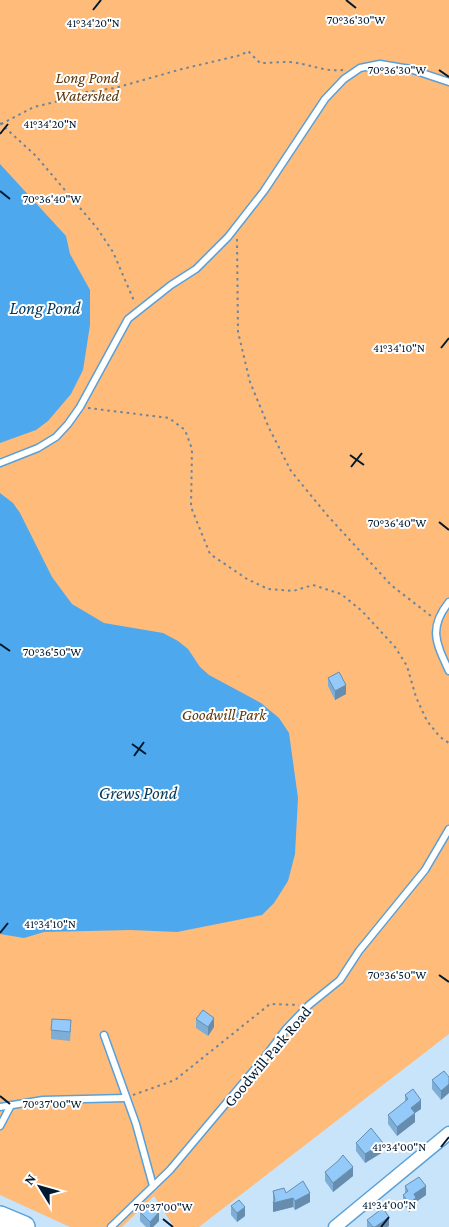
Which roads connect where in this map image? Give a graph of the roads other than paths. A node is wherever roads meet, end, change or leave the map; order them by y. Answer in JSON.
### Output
{"nodes":[{"id":1,"x":449,"y":82,"type":"edge"},
{"id":2,"x":0,"y":463,"type":"edge"},
{"id":3,"x":449,"y":602,"type":"edge"},
{"id":4,"x":449,"y":671,"type":"edge"},
{"id":5,"x":449,"y":829,"type":"edge"},
{"id":6,"x":104,"y":1035,"type":"dead end"},
{"id":7,"x":126,"y":1098,"type":"junction"},
{"id":8,"x":10,"y":1105,"type":"junction"},
{"id":9,"x":0,"y":1106,"type":"edge"},
{"id":10,"x":0,"y":1126,"type":"edge"},
{"id":11,"x":449,"y":1133,"type":"edge"},
{"id":12,"x":153,"y":1186,"type":"junction"},
{"id":13,"x":0,"y":1217,"type":"edge"},
{"id":14,"x":24,"y":1227,"type":"edge"},
{"id":15,"x":111,"y":1227,"type":"edge"},
{"id":16,"x":335,"y":1227,"type":"edge"}],
"edges":[{"from":1,"to":2,"type":"lane"},
{"from":3,"to":4,"type":"lane"},
{"from":5,"to":12,"type":"lane","name":"Goodwill Park Road"},
{"from":6,"to":7,"type":"lane"},
{"from":7,"to":8,"type":"lane"},
{"from":7,"to":12,"type":"lane"},
{"from":8,"to":9,"type":"lane"},
{"from":8,"to":10,"type":"lane"},
{"from":11,"to":16,"type":"street"},
{"from":12,"to":15,"type":"lane","name":"Goodwill Park Road"},
{"from":13,"to":14,"type":"highway"}]}
